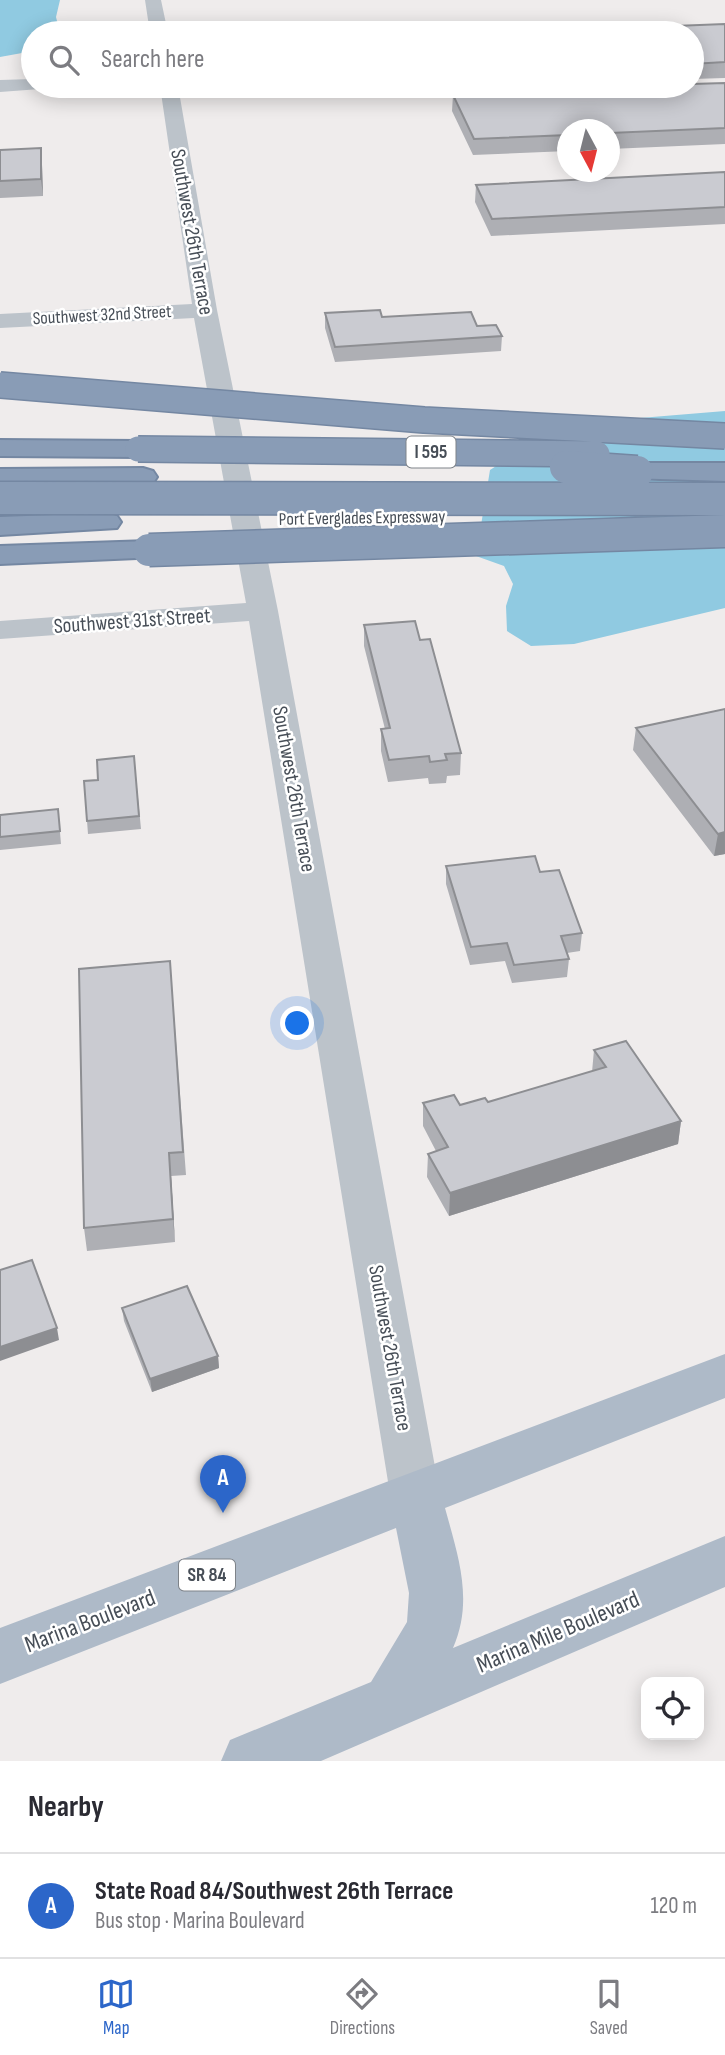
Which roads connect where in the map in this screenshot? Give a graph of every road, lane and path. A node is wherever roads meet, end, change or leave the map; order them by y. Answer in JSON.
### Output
{"nodes":[{"id":1,"x":153,"y":0,"type":"edge"},
{"id":2,"x":157,"y":21,"type":"edge"},
{"id":3,"x":21,"y":85,"type":"edge"},
{"id":4,"x":0,"y":86,"type":"edge"},
{"id":5,"x":171,"y":98,"type":"edge"},
{"id":6,"x":205,"y":310,"type":"junction"},
{"id":7,"x":0,"y":321,"type":"edge"},
{"id":8,"x":0,"y":385,"type":"edge"},
{"id":9,"x":725,"y":436,"type":"edge"},
{"id":10,"x":0,"y":448,"type":"edge"},
{"id":11,"x":725,"y":455,"type":"edge"},
{"id":12,"x":0,"y":462,"type":"edge"},
{"id":13,"x":141,"y":463,"type":"junction"},
{"id":14,"x":725,"y":472,"type":"edge"},
{"id":15,"x":0,"y":478,"type":"edge"},
{"id":16,"x":0,"y":498,"type":"edge"},
{"id":17,"x":725,"y":499,"type":"edge"},
{"id":18,"x":725,"y":514,"type":"edge"},
{"id":19,"x":0,"y":524,"type":"edge"},
{"id":20,"x":725,"y":531,"type":"edge"},
{"id":21,"x":0,"y":555,"type":"edge"},
{"id":22,"x":263,"y":611,"type":"junction"},
{"id":23,"x":0,"y":630,"type":"edge"},
{"id":24,"x":725,"y":1376,"type":"edge"},
{"id":25,"x":415,"y":1494,"type":"junction"},
{"id":26,"x":725,"y":1561,"type":"edge"},
{"id":27,"x":0,"y":1656,"type":"edge"},
{"id":28,"x":391,"y":1703,"type":"junction"},
{"id":29,"x":251,"y":1761,"type":"edge"}],
"edges":[{"from":1,"to":2,"type":"street"},
{"from":3,"to":4,"type":"street"},
{"from":5,"to":6,"type":"street","name":"Southwest 26th Terrace"},
{"from":6,"to":7,"type":"street","name":"Southwest 32nd Street"},
{"from":6,"to":22,"type":"street","name":"Southwest 26th Terrace"},
{"from":8,"to":9,"type":"highway","bridge":true},
{"from":10,"to":13,"type":"highway","number":"I 595"},
{"from":11,"to":13,"type":"highway","number":"I 595","bridge":true},
{"from":12,"to":13,"type":"highway"},
{"from":13,"to":14,"type":"highway","bridge":true},
{"from":13,"to":15,"type":"highway"},
{"from":16,"to":17,"type":"highway","bridge":true},
{"from":18,"to":19,"type":"highway","name":"Port Everglades Expressway"},
{"from":20,"to":21,"type":"highway","bridge":true},
{"from":22,"to":23,"type":"street","name":"Southwest 31st Street"},
{"from":22,"to":25,"type":"street","name":"Southwest 26th Terrace"},
{"from":24,"to":25,"type":"main road","number":"SR 84"},
{"from":25,"to":27,"type":"main road","name":"Marina Boulevard","number":"SR 84"},
{"from":25,"to":28,"type":"main road"},
{"from":26,"to":28,"type":"main road","name":"Marina Mile Boulevard"},
{"from":28,"to":29,"type":"main road"}]}
